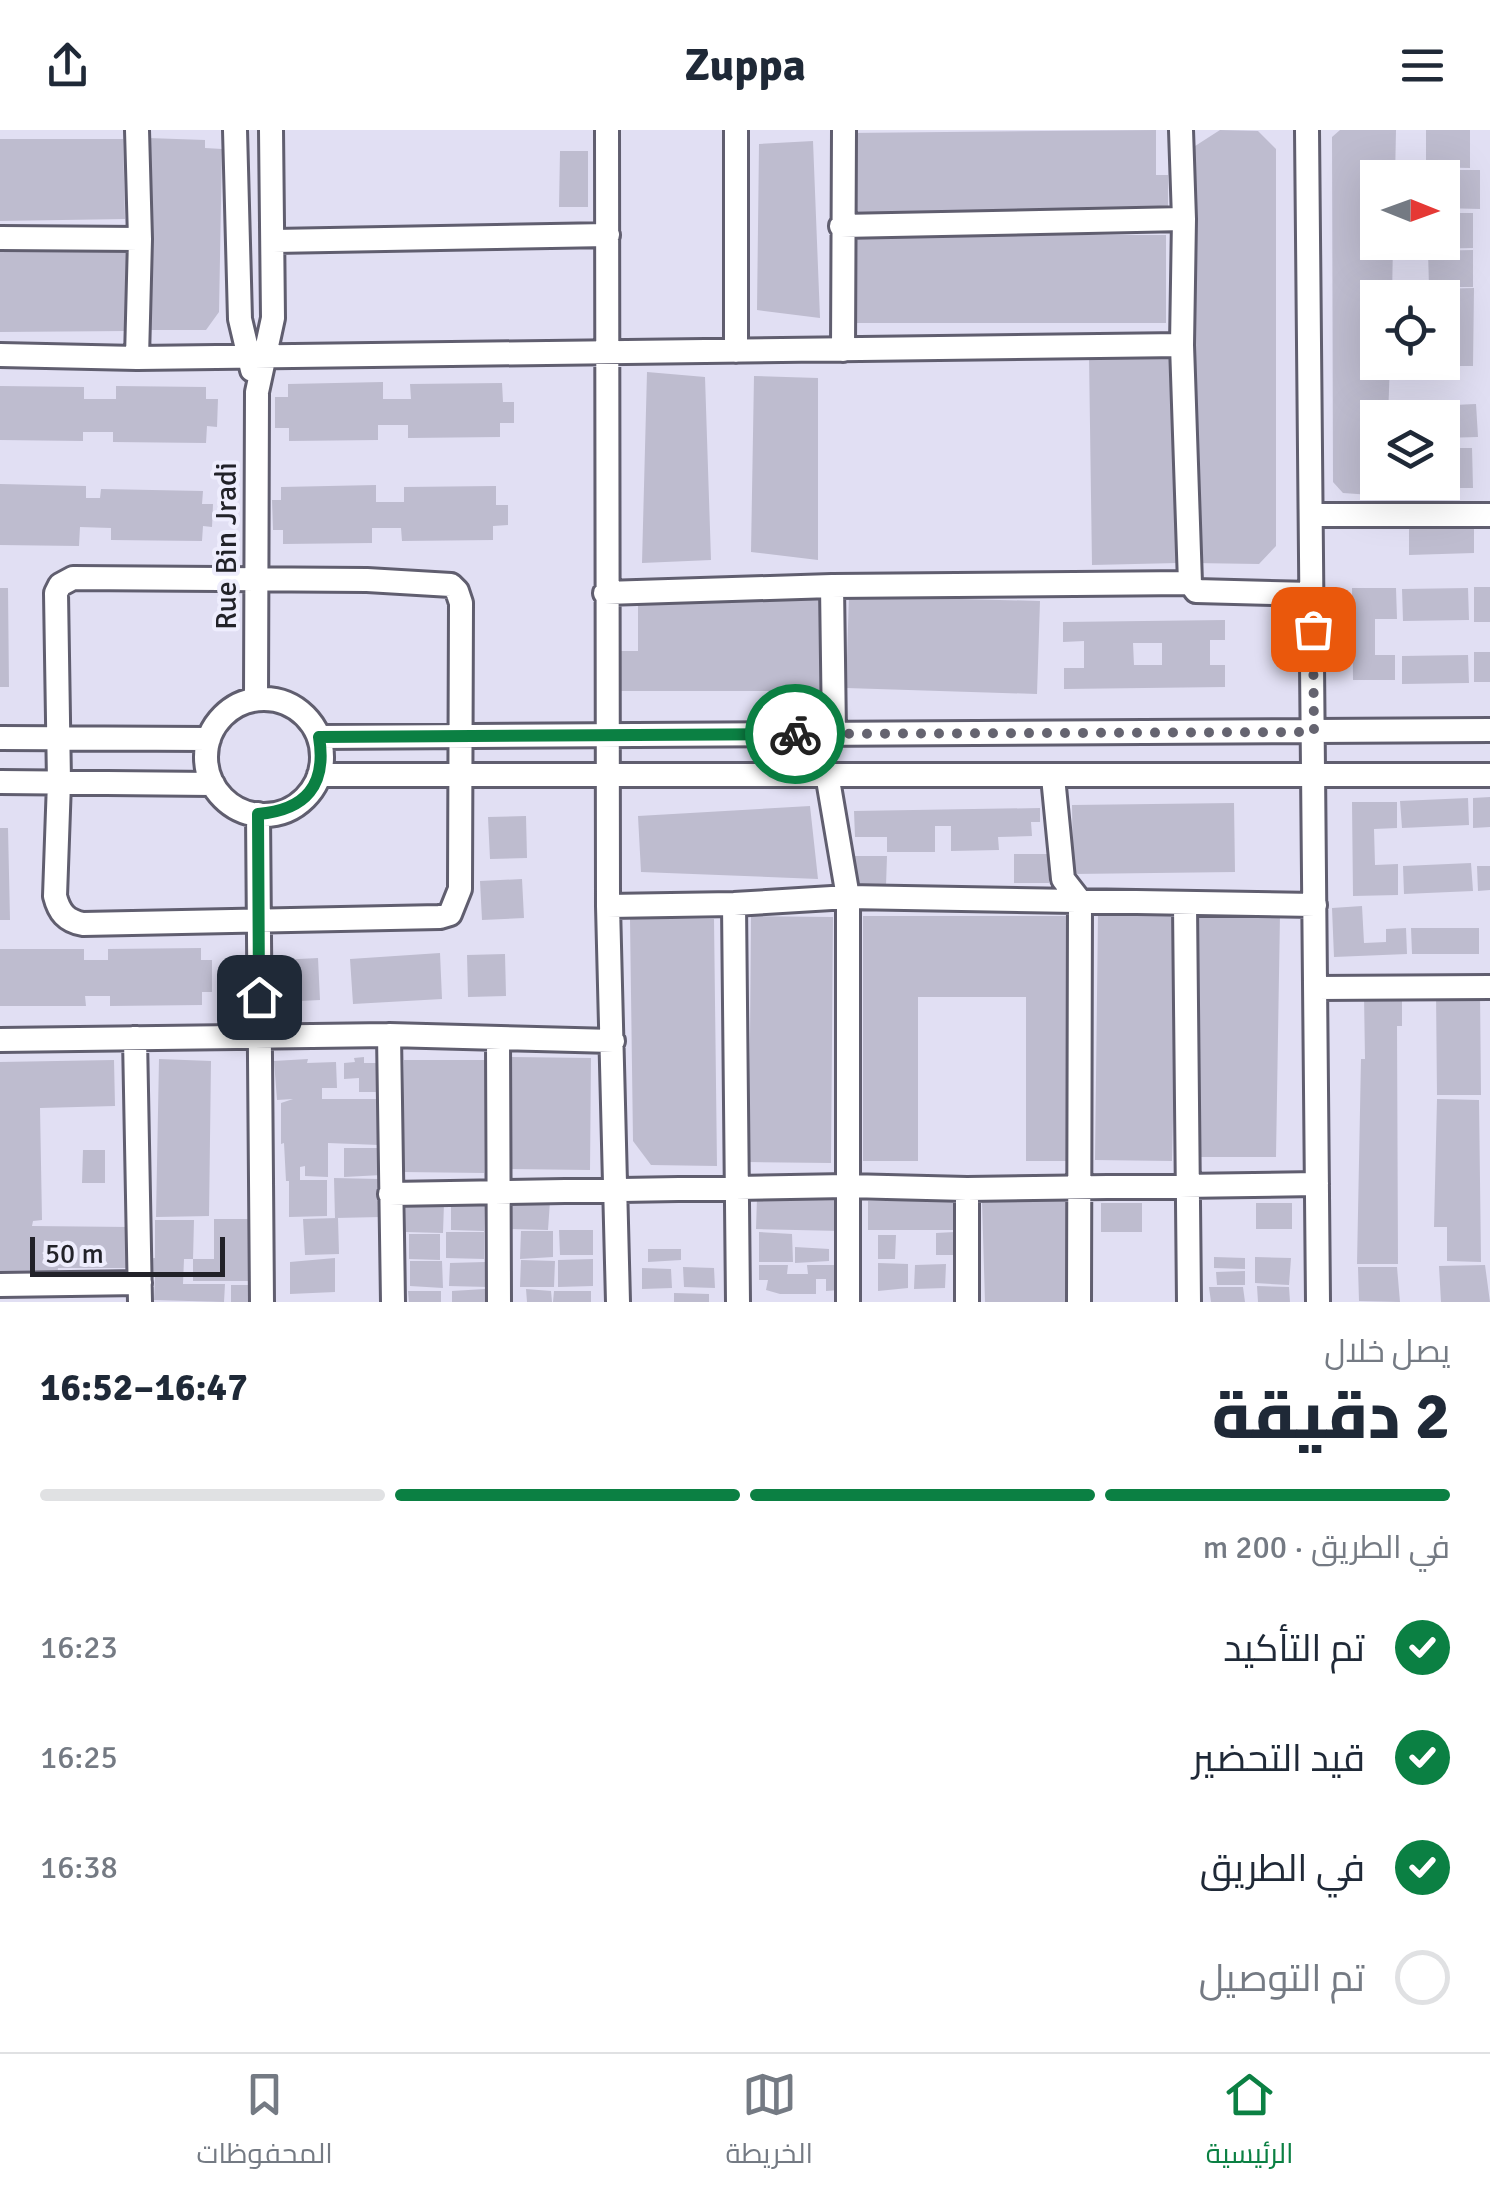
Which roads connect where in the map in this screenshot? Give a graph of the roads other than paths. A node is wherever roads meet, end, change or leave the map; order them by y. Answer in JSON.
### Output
{"nodes":[{"id":1,"x":136,"y":130,"type":"edge"},
{"id":2,"x":235,"y":130,"type":"edge"},
{"id":3,"x":271,"y":130,"type":"edge"},
{"id":4,"x":607,"y":130,"type":"edge"},
{"id":5,"x":736,"y":130,"type":"edge"},
{"id":6,"x":844,"y":130,"type":"edge"},
{"id":7,"x":1180,"y":130,"type":"edge"},
{"id":8,"x":1307,"y":130,"type":"edge"},
{"id":9,"x":1184,"y":219,"type":"junction"},
{"id":10,"x":841,"y":226,"type":"junction"},
{"id":11,"x":608,"y":235,"type":"junction"},
{"id":12,"x":0,"y":238,"type":"edge"},
{"id":13,"x":140,"y":239,"type":"junction"},
{"id":14,"x":274,"y":240,"type":"junction"},
{"id":15,"x":1182,"y":345,"type":"junction"},
{"id":16,"x":843,"y":350,"type":"junction"},
{"id":17,"x":736,"y":351,"type":"junction"},
{"id":18,"x":609,"y":352,"type":"junction"},
{"id":19,"x":0,"y":356,"type":"edge"},
{"id":20,"x":257,"y":356,"type":"junction"},
{"id":21,"x":137,"y":358,"type":"junction"},
{"id":22,"x":1312,"y":515,"type":"junction"},
{"id":23,"x":1490,"y":516,"type":"edge"},
{"id":24,"x":255,"y":582,"type":"junction"},
{"id":25,"x":1190,"y":583,"type":"junction"},
{"id":26,"x":832,"y":586,"type":"junction"},
{"id":27,"x":605,"y":593,"type":"junction"},
{"id":28,"x":1312,"y":594,"type":"junction"},
{"id":29,"x":256,"y":699,"type":"junction"},
{"id":30,"x":1490,"y":730,"type":"edge"},
{"id":31,"x":1314,"y":732,"type":"junction"},
{"id":32,"x":609,"y":733,"type":"junction"},
{"id":33,"x":834,"y":734,"type":"junction"},
{"id":34,"x":59,"y":736,"type":"junction"},
{"id":35,"x":319,"y":737,"type":"junction"},
{"id":36,"x":459,"y":737,"type":"junction"},
{"id":37,"x":0,"y":738,"type":"edge"},
{"id":38,"x":209,"y":739,"type":"junction"},
{"id":39,"x":827,"y":774,"type":"junction"},
{"id":40,"x":319,"y":775,"type":"junction"},
{"id":41,"x":458,"y":775,"type":"junction"},
{"id":42,"x":609,"y":775,"type":"junction"},
{"id":43,"x":1490,"y":775,"type":"edge"},
{"id":44,"x":1314,"y":776,"type":"junction"},
{"id":45,"x":1053,"y":778,"type":"junction"},
{"id":46,"x":0,"y":782,"type":"edge"},
{"id":47,"x":59,"y":782,"type":"junction"},
{"id":48,"x":213,"y":784,"type":"junction"},
{"id":49,"x":258,"y":814,"type":"junction"},
{"id":50,"x":848,"y":896,"type":"junction"},
{"id":51,"x":1080,"y":901,"type":"junction"},
{"id":52,"x":734,"y":904,"type":"junction"},
{"id":53,"x":1186,"y":905,"type":"junction"},
{"id":54,"x":1315,"y":905,"type":"junction"},
{"id":55,"x":608,"y":906,"type":"junction"},
{"id":56,"x":258,"y":918,"type":"junction"},
{"id":57,"x":1490,"y":987,"type":"edge"},
{"id":58,"x":1316,"y":988,"type":"junction"},
{"id":59,"x":389,"y":1035,"type":"junction"},
{"id":60,"x":260,"y":1037,"type":"junction"},
{"id":61,"x":135,"y":1038,"type":"junction"},
{"id":62,"x":0,"y":1040,"type":"edge"},
{"id":63,"x":498,"y":1040,"type":"junction"},
{"id":64,"x":613,"y":1041,"type":"junction"},
{"id":65,"x":1317,"y":1184,"type":"junction"},
{"id":66,"x":846,"y":1186,"type":"junction"},
{"id":67,"x":1080,"y":1186,"type":"junction"},
{"id":68,"x":1189,"y":1186,"type":"junction"},
{"id":69,"x":737,"y":1188,"type":"junction"},
{"id":70,"x":967,"y":1189,"type":"junction"},
{"id":71,"x":616,"y":1190,"type":"junction"},
{"id":72,"x":390,"y":1194,"type":"junction"},
{"id":73,"x":497,"y":1194,"type":"junction"},
{"id":74,"x":0,"y":1285,"type":"edge"},
{"id":75,"x":140,"y":1292,"type":"edge"},
{"id":76,"x":262,"y":1302,"type":"edge"},
{"id":77,"x":393,"y":1302,"type":"edge"},
{"id":78,"x":500,"y":1302,"type":"edge"},
{"id":79,"x":618,"y":1302,"type":"edge"},
{"id":80,"x":738,"y":1302,"type":"edge"},
{"id":81,"x":848,"y":1302,"type":"edge"},
{"id":82,"x":967,"y":1302,"type":"edge"},
{"id":83,"x":1079,"y":1302,"type":"edge"},
{"id":84,"x":1189,"y":1302,"type":"edge"},
{"id":85,"x":1318,"y":1302,"type":"edge"}],
"edges":[{"from":1,"to":13,"type":"street"},
{"from":2,"to":20,"type":"street","name":"Rue Bin Jradi"},
{"from":3,"to":14,"type":"street","name":"Rue Bin Jradi"},
{"from":4,"to":11,"type":"street"},
{"from":5,"to":17,"type":"street"},
{"from":6,"to":10,"type":"street"},
{"from":7,"to":9,"type":"street"},
{"from":8,"to":22,"type":"street"},
{"from":9,"to":10,"type":"street"},
{"from":9,"to":15,"type":"street"},
{"from":10,"to":16,"type":"street"},
{"from":11,"to":14,"type":"street"},
{"from":11,"to":18,"type":"street"},
{"from":12,"to":13,"type":"street"},
{"from":13,"to":21,"type":"street"},
{"from":14,"to":20,"type":"street","name":"Rue Bin Jradi"},
{"from":15,"to":16,"type":"street"},
{"from":15,"to":25,"type":"street"},
{"from":16,"to":17,"type":"street"},
{"from":17,"to":18,"type":"street"},
{"from":18,"to":20,"type":"street"},
{"from":18,"to":27,"type":"street"},
{"from":19,"to":21,"type":"street"},
{"from":20,"to":21,"type":"street"},
{"from":20,"to":24,"type":"street","name":"Rue Bin Jradi"},
{"from":22,"to":23,"type":"street"},
{"from":22,"to":28,"type":"street"},
{"from":24,"to":29,"type":"street","name":"Rue Bin Jradi"},
{"from":24,"to":34,"type":"street"},
{"from":24,"to":36,"type":"street"},
{"from":25,"to":26,"type":"street"},
{"from":25,"to":28,"type":"street"},
{"from":26,"to":27,"type":"street"},
{"from":26,"to":33,"type":"street"},
{"from":27,"to":32,"type":"street"},
{"from":28,"to":31,"type":"street"},
{"from":29,"to":35,"type":"street"},
{"from":29,"to":38,"type":"street"},
{"from":30,"to":31,"type":"street"},
{"from":31,"to":33,"type":"street"},
{"from":31,"to":44,"type":"street"},
{"from":32,"to":33,"type":"street"},
{"from":32,"to":36,"type":"street"},
{"from":32,"to":42,"type":"street"},
{"from":34,"to":37,"type":"street"},
{"from":34,"to":38,"type":"street"},
{"from":34,"to":47,"type":"street"},
{"from":35,"to":36,"type":"street"},
{"from":35,"to":40,"type":"street"},
{"from":36,"to":41,"type":"street"},
{"from":38,"to":48,"type":"street"},
{"from":39,"to":42,"type":"street"},
{"from":39,"to":45,"type":"street"},
{"from":39,"to":50,"type":"street"},
{"from":40,"to":41,"type":"street"},
{"from":40,"to":49,"type":"street"},
{"from":41,"to":42,"type":"street"},
{"from":41,"to":56,"type":"street"},
{"from":42,"to":55,"type":"street"},
{"from":43,"to":44,"type":"street"},
{"from":44,"to":45,"type":"street"},
{"from":44,"to":54,"type":"street"},
{"from":45,"to":51,"type":"street"},
{"from":46,"to":47,"type":"street"},
{"from":47,"to":48,"type":"street"},
{"from":47,"to":56,"type":"street"},
{"from":48,"to":49,"type":"street"},
{"from":49,"to":56,"type":"street"},
{"from":50,"to":51,"type":"street"},
{"from":50,"to":52,"type":"street"},
{"from":50,"to":66,"type":"street"},
{"from":51,"to":53,"type":"street"},
{"from":51,"to":67,"type":"street"},
{"from":52,"to":55,"type":"street"},
{"from":52,"to":69,"type":"street"},
{"from":53,"to":54,"type":"street"},
{"from":53,"to":68,"type":"street"},
{"from":54,"to":58,"type":"street"},
{"from":55,"to":64,"type":"street"},
{"from":56,"to":60,"type":"street"},
{"from":57,"to":58,"type":"street"},
{"from":58,"to":65,"type":"street"},
{"from":59,"to":60,"type":"street"},
{"from":59,"to":63,"type":"street"},
{"from":59,"to":72,"type":"street"},
{"from":60,"to":61,"type":"street"},
{"from":60,"to":76,"type":"street"},
{"from":61,"to":62,"type":"street"},
{"from":61,"to":75,"type":"street"},
{"from":63,"to":64,"type":"street"},
{"from":63,"to":73,"type":"street"},
{"from":64,"to":71,"type":"street"},
{"from":65,"to":68,"type":"street"},
{"from":65,"to":85,"type":"street"},
{"from":66,"to":69,"type":"street"},
{"from":66,"to":70,"type":"street"},
{"from":66,"to":81,"type":"street"},
{"from":67,"to":68,"type":"street"},
{"from":67,"to":70,"type":"street"},
{"from":67,"to":83,"type":"street"},
{"from":68,"to":84,"type":"street"},
{"from":69,"to":71,"type":"street"},
{"from":69,"to":80,"type":"street"},
{"from":70,"to":82,"type":"street"},
{"from":71,"to":73,"type":"street"},
{"from":71,"to":79,"type":"street"},
{"from":72,"to":73,"type":"street"},
{"from":72,"to":77,"type":"street"},
{"from":73,"to":78,"type":"street"},
{"from":74,"to":75,"type":"street"}]}
